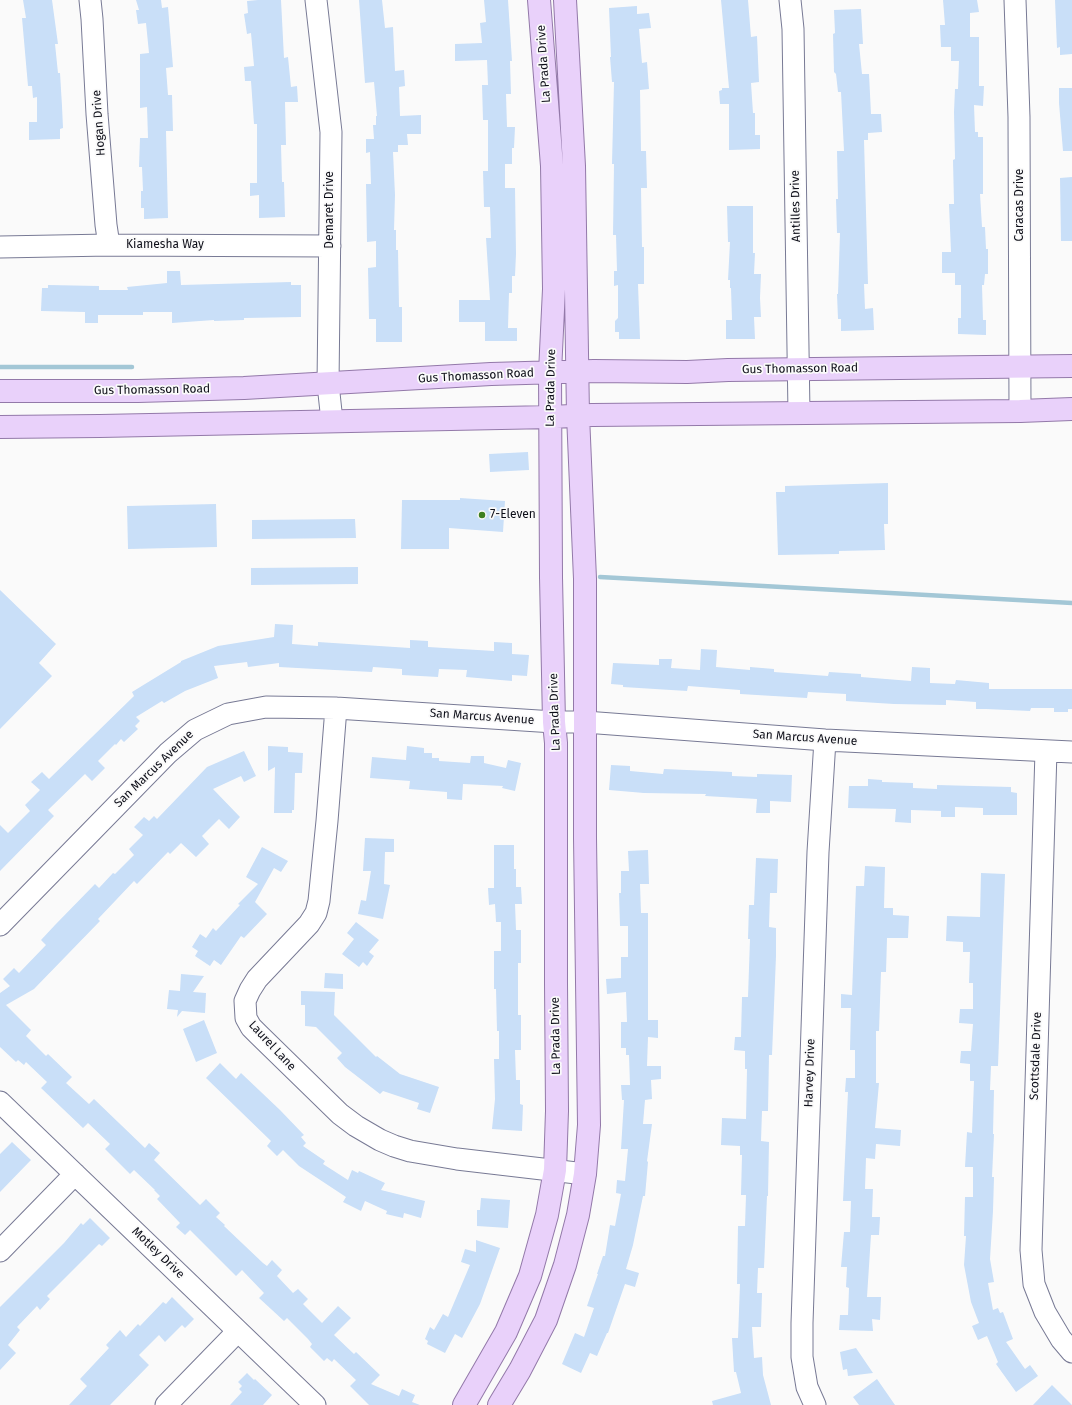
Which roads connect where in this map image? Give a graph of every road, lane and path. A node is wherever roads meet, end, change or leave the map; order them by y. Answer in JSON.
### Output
{"nodes":[{"id":1,"x":90,"y":0,"type":"edge"},
{"id":2,"x":316,"y":0,"type":"edge"},
{"id":3,"x":539,"y":0,"type":"edge"},
{"id":4,"x":565,"y":0,"type":"edge"},
{"id":5,"x":790,"y":0,"type":"edge"},
{"id":6,"x":1015,"y":0,"type":"edge"},
{"id":7,"x":573,"y":146,"type":"junction"},
{"id":8,"x":550,"y":147,"type":"junction"},
{"id":9,"x":109,"y":245,"type":"junction"},
{"id":10,"x":330,"y":246,"type":"junction"},
{"id":11,"x":0,"y":247,"type":"edge"},
{"id":12,"x":1072,"y":366,"type":"edge"},
{"id":13,"x":1020,"y":367,"type":"junction"},
{"id":14,"x":798,"y":369,"type":"junction"},
{"id":15,"x":550,"y":372,"type":"junction"},
{"id":16,"x":577,"y":372,"type":"junction"},
{"id":17,"x":328,"y":384,"type":"junction"},
{"id":18,"x":0,"y":391,"type":"edge"},
{"id":19,"x":1072,"y":409,"type":"edge"},
{"id":20,"x":1020,"y":411,"type":"junction"},
{"id":21,"x":799,"y":413,"type":"junction"},
{"id":22,"x":578,"y":415,"type":"junction"},
{"id":23,"x":551,"y":417,"type":"junction"},
{"id":24,"x":332,"y":421,"type":"junction"},
{"id":25,"x":0,"y":427,"type":"edge"},
{"id":26,"x":336,"y":708,"type":"junction"},
{"id":27,"x":554,"y":722,"type":"junction"},
{"id":28,"x":585,"y":722,"type":"junction"},
{"id":29,"x":825,"y":740,"type":"junction"},
{"id":30,"x":1046,"y":750,"type":"junction"},
{"id":31,"x":1072,"y":752,"type":"edge"},
{"id":32,"x":0,"y":926,"type":"edge"},
{"id":33,"x":0,"y":1102,"type":"edge"},
{"id":34,"x":554,"y":1170,"type":"junction"},
{"id":35,"x":75,"y":1174,"type":"junction"},
{"id":36,"x":585,"y":1174,"type":"junction"},
{"id":37,"x":0,"y":1251,"type":"edge"},
{"id":38,"x":238,"y":1331,"type":"junction"},
{"id":39,"x":1072,"y":1352,"type":"edge"},
{"id":40,"x":166,"y":1405,"type":"edge"},
{"id":41,"x":315,"y":1405,"type":"edge"},
{"id":42,"x":464,"y":1405,"type":"edge"},
{"id":43,"x":499,"y":1405,"type":"edge"},
{"id":44,"x":815,"y":1405,"type":"edge"}],
"edges":[{"from":1,"to":9,"type":"street","name":"Hogan Drive"},
{"from":2,"to":10,"type":"street","name":"Demaret Drive"},
{"from":3,"to":8,"type":"main road","name":"La Prada Drive"},
{"from":4,"to":7,"type":"main road","name":"La Prada Drive"},
{"from":5,"to":14,"type":"street","name":"Antilles Drive"},
{"from":6,"to":13,"type":"street","name":"Caracas Drive"},
{"from":7,"to":8,"type":"main road"},
{"from":7,"to":16,"type":"main road","name":"La Prada Drive"},
{"from":8,"to":15,"type":"main road","name":"La Prada Drive"},
{"from":9,"to":10,"type":"street","name":"Kiamesha Way"},
{"from":9,"to":11,"type":"street","name":"Kiamesha Way"},
{"from":10,"to":17,"type":"street","name":"Demaret Drive"},
{"from":12,"to":13,"type":"main road","name":"Gus Thomasson Road"},
{"from":13,"to":14,"type":"main road","name":"Gus Thomasson Road"},
{"from":13,"to":20,"type":"street","name":"Caracas Drive"},
{"from":14,"to":16,"type":"main road","name":"Gus Thomasson Road"},
{"from":14,"to":21,"type":"street","name":"Antilles Drive"},
{"from":15,"to":16,"type":"main road","name":"Gus Thomasson Road"},
{"from":15,"to":17,"type":"main road","name":"Gus Thomasson Road"},
{"from":15,"to":23,"type":"main road","name":"La Prada Drive"},
{"from":16,"to":22,"type":"main road","name":"La Prada Drive"},
{"from":17,"to":18,"type":"main road","name":"Gus Thomasson Road"},
{"from":17,"to":24,"type":"street","name":"Demaret Drive"},
{"from":19,"to":20,"type":"main road"},
{"from":20,"to":21,"type":"main road"},
{"from":21,"to":22,"type":"main road"},
{"from":22,"to":23,"type":"main road"},
{"from":22,"to":28,"type":"main road","name":"La Prada Drive"},
{"from":23,"to":24,"type":"main road"},
{"from":23,"to":27,"type":"main road","name":"La Prada Drive"},
{"from":24,"to":25,"type":"main road"},
{"from":26,"to":27,"type":"street","name":"San Marcus Avenue"},
{"from":26,"to":32,"type":"street","name":"San Marcus Avenue"},
{"from":26,"to":34,"type":"street","name":"Laurel Lane"},
{"from":27,"to":28,"type":"street","name":"San Marcus Avenue"},
{"from":27,"to":34,"type":"main road","name":"La Prada Drive"},
{"from":28,"to":29,"type":"street","name":"San Marcus Avenue"},
{"from":28,"to":36,"type":"main road","name":"La Prada Drive"},
{"from":29,"to":30,"type":"street","name":"San Marcus Avenue"},
{"from":29,"to":44,"type":"street","name":"Harvey Drive"},
{"from":30,"to":31,"type":"street","name":"San Marcus Avenue"},
{"from":30,"to":39,"type":"street","name":"Scottsdale Drive"},
{"from":33,"to":35,"type":"street","name":"Motley Drive"},
{"from":34,"to":36,"type":"street","name":"Laurel Lane"},
{"from":34,"to":42,"type":"main road","name":"La Prada Drive"},
{"from":35,"to":37,"type":"street"},
{"from":35,"to":38,"type":"street","name":"Motley Drive"},
{"from":36,"to":43,"type":"main road","name":"La Prada Drive"},
{"from":38,"to":40,"type":"street"},
{"from":38,"to":41,"type":"street","name":"Motley Drive"}]}
